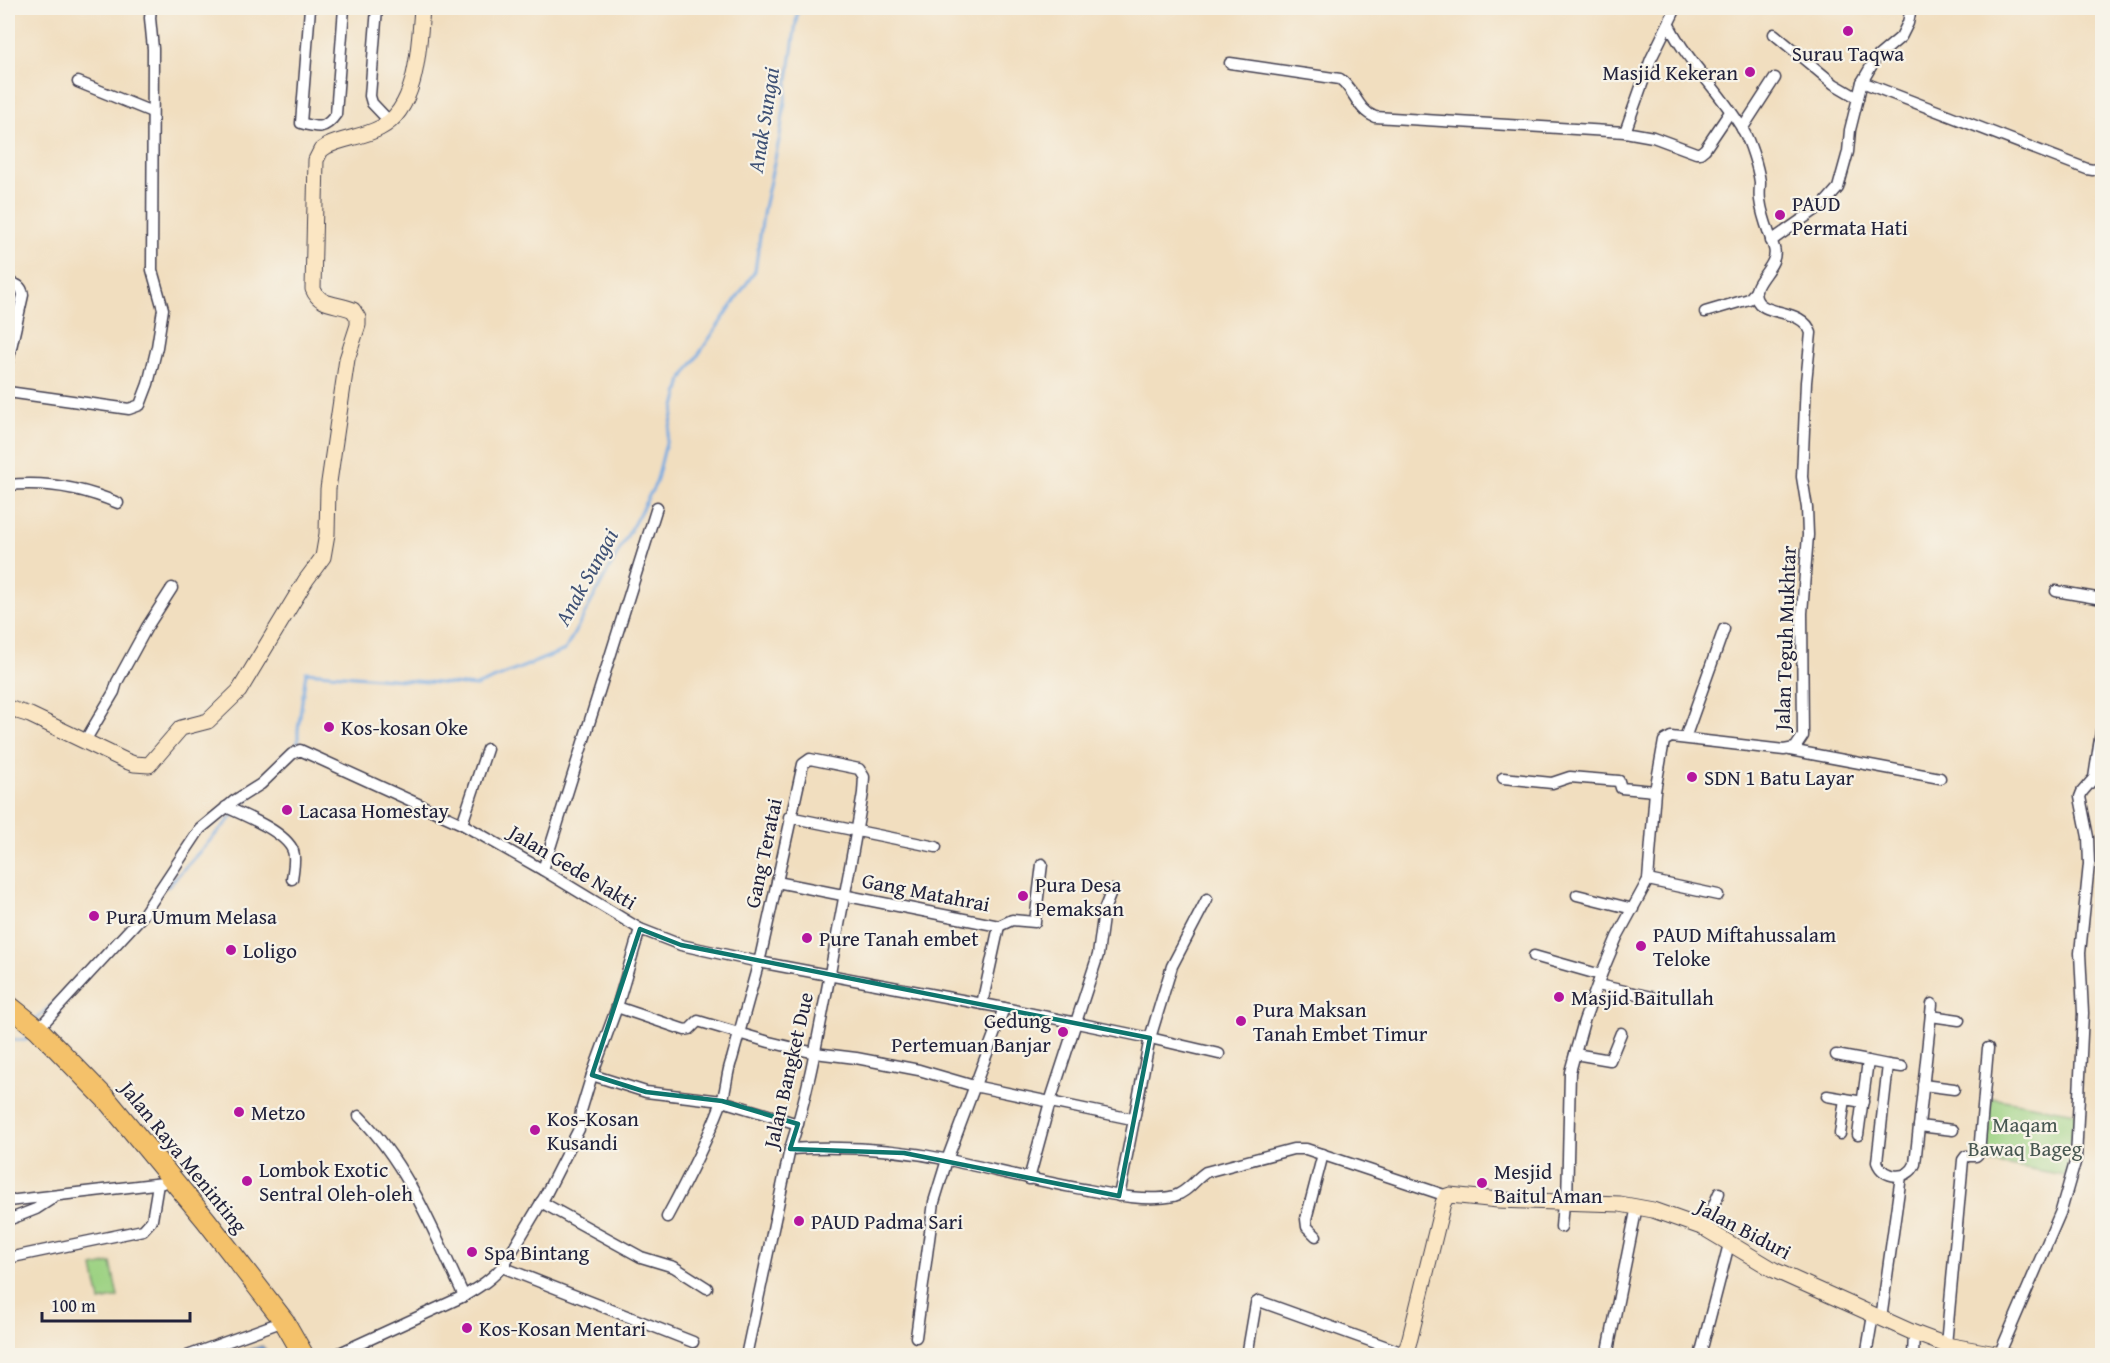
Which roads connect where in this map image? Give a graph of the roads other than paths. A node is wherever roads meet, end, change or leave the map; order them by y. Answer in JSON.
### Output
{"nodes":[{"id":1,"x":151,"y":8,"type":"edge"},
{"id":2,"x":310,"y":8,"type":"edge"},
{"id":3,"x":344,"y":8,"type":"edge"},
{"id":4,"x":377,"y":8,"type":"edge"},
{"id":5,"x":422,"y":8,"type":"edge"},
{"id":6,"x":1676,"y":8,"type":"edge"},
{"id":7,"x":1911,"y":8,"type":"edge"},
{"id":8,"x":1669,"y":25,"type":"junction"},
{"id":9,"x":1774,"y":34,"type":"dead end"},
{"id":10,"x":1230,"y":63,"type":"dead end"},
{"id":11,"x":1775,"y":78,"type":"dead end"},
{"id":12,"x":78,"y":82,"type":"dead end"},
{"id":13,"x":1862,"y":82,"type":"junction"},
{"id":14,"x":1858,"y":98,"type":"junction"},
{"id":15,"x":152,"y":112,"type":"junction"},
{"id":16,"x":1730,"y":112,"type":"junction"},
{"id":17,"x":390,"y":122,"type":"junction"},
{"id":18,"x":1742,"y":129,"type":"junction"},
{"id":19,"x":1625,"y":132,"type":"junction"},
{"id":20,"x":2103,"y":168,"type":"edge"},
{"id":21,"x":1773,"y":245,"type":"junction"},
{"id":22,"x":8,"y":282,"type":"edge"},
{"id":23,"x":1756,"y":291,"type":"junction"},
{"id":24,"x":1705,"y":312,"type":"dead end"},
{"id":25,"x":8,"y":361,"type":"edge"},
{"id":26,"x":8,"y":392,"type":"edge"},
{"id":27,"x":8,"y":485,"type":"edge"},
{"id":28,"x":118,"y":504,"type":"dead end"},
{"id":29,"x":657,"y":507,"type":"dead end"},
{"id":30,"x":172,"y":588,"type":"dead end"},
{"id":31,"x":2056,"y":591,"type":"dead end"},
{"id":32,"x":2103,"y":599,"type":"edge"},
{"id":33,"x":1724,"y":629,"type":"dead end"},
{"id":34,"x":8,"y":708,"type":"edge"},
{"id":35,"x":2103,"y":725,"type":"edge"},
{"id":36,"x":1685,"y":738,"type":"junction"},
{"id":37,"x":86,"y":741,"type":"junction"},
{"id":38,"x":487,"y":749,"type":"dead end"},
{"id":39,"x":1790,"y":750,"type":"junction"},
{"id":40,"x":1503,"y":778,"type":"dead end"},
{"id":41,"x":1940,"y":778,"type":"dead end"},
{"id":42,"x":1655,"y":791,"type":"junction"},
{"id":43,"x":863,"y":793,"type":"joint"},
{"id":44,"x":233,"y":810,"type":"junction"},
{"id":45,"x":789,"y":818,"type":"junction"},
{"id":46,"x":462,"y":824,"type":"junction"},
{"id":47,"x":857,"y":831,"type":"junction"},
{"id":48,"x":936,"y":847,"type":"dead end"},
{"id":49,"x":1042,"y":864,"type":"dead end"},
{"id":50,"x":543,"y":870,"type":"junction"},
{"id":51,"x":292,"y":879,"type":"dead end"},
{"id":52,"x":1648,"y":880,"type":"junction"},
{"id":53,"x":777,"y":882,"type":"junction"},
{"id":54,"x":1112,"y":890,"type":"dead end"},
{"id":55,"x":1577,"y":895,"type":"dead end"},
{"id":56,"x":1718,"y":895,"type":"dead end"},
{"id":57,"x":846,"y":896,"type":"junction"},
{"id":58,"x":1207,"y":899,"type":"dead end"},
{"id":59,"x":1633,"y":909,"type":"junction"},
{"id":60,"x":999,"y":926,"type":"junction"},
{"id":61,"x":640,"y":929,"type":"junction"},
{"id":62,"x":1534,"y":956,"type":"dead end"},
{"id":63,"x":759,"y":962,"type":"junction"},
{"id":64,"x":829,"y":976,"type":"junction"},
{"id":65,"x":1600,"y":980,"type":"junction"},
{"id":66,"x":1660,"y":999,"type":"dead end"},
{"id":67,"x":982,"y":1004,"type":"junction"},
{"id":68,"x":1932,"y":1004,"type":"dead end"},
{"id":69,"x":8,"y":1005,"type":"edge"},
{"id":70,"x":618,"y":1007,"type":"junction"},
{"id":71,"x":1004,"y":1008,"type":"junction"},
{"id":72,"x":1930,"y":1016,"type":"junction"},
{"id":73,"x":1959,"y":1020,"type":"dead end"},
{"id":74,"x":1076,"y":1023,"type":"junction"},
{"id":75,"x":32,"y":1025,"type":"junction"},
{"id":76,"x":738,"y":1033,"type":"junction"},
{"id":77,"x":1621,"y":1034,"type":"dead end"},
{"id":78,"x":1150,"y":1038,"type":"junction"},
{"id":79,"x":1988,"y":1048,"type":"dead end"},
{"id":80,"x":815,"y":1053,"type":"junction"},
{"id":81,"x":1219,"y":1054,"type":"dead end"},
{"id":82,"x":1575,"y":1054,"type":"junction"},
{"id":83,"x":1836,"y":1055,"type":"dead end"},
{"id":84,"x":1868,"y":1061,"type":"junction"},
{"id":85,"x":1888,"y":1065,"type":"junction"},
{"id":86,"x":1902,"y":1067,"type":"dead end"},
{"id":87,"x":592,"y":1075,"type":"junction"},
{"id":88,"x":1923,"y":1085,"type":"junction"},
{"id":89,"x":974,"y":1086,"type":"junction"},
{"id":90,"x":1954,"y":1089,"type":"dead end"},
{"id":91,"x":1827,"y":1095,"type":"dead end"},
{"id":92,"x":1845,"y":1099,"type":"junction"},
{"id":93,"x":722,"y":1101,"type":"junction"},
{"id":94,"x":1050,"y":1102,"type":"junction"},
{"id":95,"x":1863,"y":1102,"type":"junction"},
{"id":96,"x":359,"y":1116,"type":"dead end"},
{"id":97,"x":1132,"y":1119,"type":"junction"},
{"id":98,"x":798,"y":1124,"type":"junction"},
{"id":99,"x":1919,"y":1126,"type":"junction"},
{"id":100,"x":1953,"y":1130,"type":"dead end"},
{"id":101,"x":1840,"y":1134,"type":"dead end"},
{"id":102,"x":1858,"y":1135,"type":"dead end"},
{"id":103,"x":790,"y":1149,"type":"junction"},
{"id":104,"x":1323,"y":1154,"type":"junction"},
{"id":105,"x":947,"y":1160,"type":"junction"},
{"id":106,"x":1901,"y":1176,"type":"junction"},
{"id":107,"x":1029,"y":1179,"type":"junction"},
{"id":108,"x":165,"y":1183,"type":"junction"},
{"id":109,"x":1719,"y":1193,"type":"dead end"},
{"id":110,"x":56,"y":1196,"type":"junction"},
{"id":111,"x":1119,"y":1196,"type":"junction"},
{"id":112,"x":1447,"y":1196,"type":"junction"},
{"id":113,"x":8,"y":1201,"type":"edge"},
{"id":114,"x":541,"y":1202,"type":"junction"},
{"id":115,"x":1565,"y":1203,"type":"junction"},
{"id":116,"x":1637,"y":1206,"type":"junction"},
{"id":117,"x":667,"y":1217,"type":"dead end"},
{"id":118,"x":8,"y":1220,"type":"edge"},
{"id":119,"x":1561,"y":1227,"type":"dead end"},
{"id":120,"x":1704,"y":1228,"type":"junction"},
{"id":121,"x":1316,"y":1236,"type":"dead end"},
{"id":122,"x":1729,"y":1244,"type":"junction"},
{"id":123,"x":8,"y":1258,"type":"edge"},
{"id":124,"x":502,"y":1267,"type":"junction"},
{"id":125,"x":707,"y":1288,"type":"dead end"},
{"id":126,"x":464,"y":1296,"type":"junction"},
{"id":127,"x":1877,"y":1317,"type":"junction"},
{"id":128,"x":284,"y":1321,"type":"junction"},
{"id":129,"x":1914,"y":1333,"type":"junction"},
{"id":130,"x":916,"y":1337,"type":"dead end"},
{"id":131,"x":693,"y":1342,"type":"dead end"},
{"id":132,"x":1946,"y":1345,"type":"junction"},
{"id":133,"x":1401,"y":1354,"type":"edge"},
{"id":134,"x":1999,"y":1355,"type":"edge"},
{"id":135,"x":187,"y":1356,"type":"edge"},
{"id":136,"x":304,"y":1356,"type":"edge"},
{"id":137,"x":333,"y":1356,"type":"edge"},
{"id":138,"x":746,"y":1356,"type":"edge"},
{"id":139,"x":1247,"y":1356,"type":"edge"},
{"id":140,"x":1607,"y":1356,"type":"edge"},
{"id":141,"x":1700,"y":1356,"type":"edge"},
{"id":142,"x":1866,"y":1356,"type":"edge"},
{"id":143,"x":1912,"y":1356,"type":"edge"},
{"id":144,"x":2007,"y":1356,"type":"edge"}],
"edges":[{"from":1,"to":15,"type":"street"},
{"from":2,"to":3,"type":"street"},
{"from":4,"to":17,"type":"street"},
{"from":5,"to":17,"type":"street"},
{"from":6,"to":8,"type":"street"},
{"from":7,"to":13,"type":"street"},
{"from":8,"to":16,"type":"street"},
{"from":8,"to":19,"type":"street"},
{"from":9,"to":14,"type":"street"},
{"from":10,"to":19,"type":"street"},
{"from":11,"to":18,"type":"street"},
{"from":12,"to":15,"type":"street"},
{"from":13,"to":14,"type":"street"},
{"from":13,"to":20,"type":"street"},
{"from":14,"to":21,"type":"street"},
{"from":15,"to":26,"type":"street"},
{"from":16,"to":18,"type":"street"},
{"from":16,"to":19,"type":"street"},
{"from":17,"to":37,"type":"street"},
{"from":18,"to":21,"type":"street"},
{"from":21,"to":23,"type":"street"},
{"from":22,"to":25,"type":"street"},
{"from":23,"to":24,"type":"street"},
{"from":23,"to":39,"type":"street","name":"Jalan Teguh Mukhtar"},
{"from":27,"to":28,"type":"street"},
{"from":29,"to":50,"type":"street"},
{"from":30,"to":37,"type":"street"},
{"from":31,"to":32,"type":"street"},
{"from":33,"to":36,"type":"street"},
{"from":34,"to":37,"type":"street"},
{"from":35,"to":134,"type":"street"},
{"from":36,"to":39,"type":"street","name":"Jalan Teguh Mukhtar"},
{"from":36,"to":42,"type":"street"},
{"from":38,"to":46,"type":"street"},
{"from":39,"to":41,"type":"street"},
{"from":40,"to":42,"type":"street"},
{"from":42,"to":52,"type":"street"},
{"from":43,"to":45,"type":"street","name":"Gang Teratai"},
{"from":43,"to":47,"type":"street","name":"Jalan Bangket Due"},
{"from":44,"to":46,"type":"street","name":"Jalan Gede Nakti"},
{"from":44,"to":51,"type":"street"},
{"from":44,"to":75,"type":"street","name":"Jalan Gede Nakti"},
{"from":45,"to":47,"type":"street"},
{"from":45,"to":53,"type":"street","name":"Gang Teratai"},
{"from":46,"to":50,"type":"street","name":"Jalan Gede Nakti"},
{"from":47,"to":48,"type":"street"},
{"from":47,"to":57,"type":"street","name":"Jalan Bangket Due"},
{"from":49,"to":60,"type":"street"},
{"from":50,"to":61,"type":"street","name":"Jalan Gede Nakti"},
{"from":52,"to":56,"type":"street"},
{"from":52,"to":59,"type":"street"},
{"from":53,"to":57,"type":"street","name":"Gang Matahrai"},
{"from":53,"to":63,"type":"street","name":"Gang Teratai"},
{"from":54,"to":74,"type":"street"},
{"from":55,"to":59,"type":"street"},
{"from":57,"to":60,"type":"street","name":"Gang Matahrai"},
{"from":57,"to":64,"type":"street","name":"Jalan Bangket Due"},
{"from":58,"to":78,"type":"street"},
{"from":59,"to":65,"type":"street"},
{"from":60,"to":67,"type":"street"},
{"from":61,"to":63,"type":"street","name":"Jalan Gede Nakti"},
{"from":61,"to":70,"type":"street"},
{"from":62,"to":65,"type":"street"},
{"from":63,"to":64,"type":"street","name":"Jalan Gede Nakti"},
{"from":63,"to":76,"type":"street","name":"Gang Teratai"},
{"from":64,"to":67,"type":"street","name":"Jalan Gede Nakti"},
{"from":64,"to":80,"type":"street","name":"Jalan Bangket Due"},
{"from":65,"to":66,"type":"street"},
{"from":65,"to":82,"type":"street"},
{"from":67,"to":71,"type":"street","name":"Jalan Gede Nakti"},
{"from":68,"to":72,"type":"street"},
{"from":69,"to":75,"type":"highway","name":"Jalan Raya Meninting"},
{"from":70,"to":76,"type":"street"},
{"from":70,"to":87,"type":"street"},
{"from":71,"to":74,"type":"street","name":"Jalan Gede Nakti"},
{"from":71,"to":89,"type":"street"},
{"from":72,"to":73,"type":"street"},
{"from":72,"to":88,"type":"street"},
{"from":74,"to":78,"type":"street","name":"Jalan Gede Nakti"},
{"from":74,"to":94,"type":"street"},
{"from":75,"to":108,"type":"highway","name":"Jalan Raya Meninting"},
{"from":76,"to":80,"type":"street"},
{"from":76,"to":93,"type":"street","name":"Gang Teratai"},
{"from":77,"to":82,"type":"street"},
{"from":78,"to":81,"type":"street","name":"Jalan Gede Nakti"},
{"from":78,"to":97,"type":"street"},
{"from":79,"to":132,"type":"street"},
{"from":80,"to":89,"type":"street"},
{"from":80,"to":98,"type":"street","name":"Jalan Bangket Due"},
{"from":82,"to":115,"type":"street"},
{"from":83,"to":84,"type":"street"},
{"from":84,"to":85,"type":"street"},
{"from":84,"to":95,"type":"street"},
{"from":85,"to":86,"type":"street"},
{"from":85,"to":106,"type":"street"},
{"from":87,"to":93,"type":"street"},
{"from":87,"to":114,"type":"street"},
{"from":88,"to":90,"type":"street"},
{"from":88,"to":99,"type":"street"},
{"from":89,"to":94,"type":"street"},
{"from":89,"to":105,"type":"street"},
{"from":91,"to":92,"type":"street"},
{"from":92,"to":95,"type":"street"},
{"from":92,"to":101,"type":"street"},
{"from":93,"to":98,"type":"street"},
{"from":93,"to":117,"type":"street","name":"Gang Teratai"},
{"from":94,"to":97,"type":"street"},
{"from":94,"to":107,"type":"street"},
{"from":95,"to":102,"type":"street"},
{"from":96,"to":126,"type":"street"},
{"from":97,"to":111,"type":"street"},
{"from":98,"to":103,"type":"street","name":"Jalan Bangket Due"},
{"from":99,"to":100,"type":"street"},
{"from":99,"to":106,"type":"street"},
{"from":103,"to":105,"type":"street"},
{"from":103,"to":138,"type":"street","name":"Jalan Bangket Due"},
{"from":104,"to":111,"type":"street"},
{"from":104,"to":112,"type":"street"},
{"from":104,"to":121,"type":"street"},
{"from":105,"to":107,"type":"street"},
{"from":105,"to":130,"type":"street"},
{"from":106,"to":127,"type":"street"},
{"from":107,"to":111,"type":"street"},
{"from":108,"to":110,"type":"street"},
{"from":108,"to":123,"type":"street"},
{"from":108,"to":128,"type":"highway","name":"Jalan Raya Meninting"},
{"from":109,"to":120,"type":"street"},
{"from":110,"to":113,"type":"street"},
{"from":110,"to":118,"type":"street"},
{"from":112,"to":115,"type":"street","name":"Jalan Biduri"},
{"from":112,"to":133,"type":"street"},
{"from":114,"to":124,"type":"street"},
{"from":114,"to":125,"type":"street"},
{"from":115,"to":116,"type":"street","name":"Jalan Biduri"},
{"from":115,"to":119,"type":"street"},
{"from":116,"to":120,"type":"street","name":"Jalan Biduri"},
{"from":116,"to":140,"type":"street"},
{"from":120,"to":122,"type":"street","name":"Jalan Biduri"},
{"from":122,"to":127,"type":"street","name":"Jalan Biduri"},
{"from":122,"to":141,"type":"street"},
{"from":124,"to":126,"type":"street"},
{"from":124,"to":131,"type":"street"},
{"from":126,"to":137,"type":"street"},
{"from":127,"to":129,"type":"street","name":"Jalan Biduri"},
{"from":127,"to":142,"type":"street"},
{"from":128,"to":135,"type":"street"},
{"from":128,"to":136,"type":"highway","name":"Jalan Raya Meninting"},
{"from":129,"to":132,"type":"street","name":"Jalan Biduri"},
{"from":129,"to":143,"type":"street"},
{"from":132,"to":134,"type":"street","name":"Jalan Biduri"},
{"from":133,"to":139,"type":"street"},
{"from":134,"to":144,"type":"street","name":"Jalan Biduri"}]}
